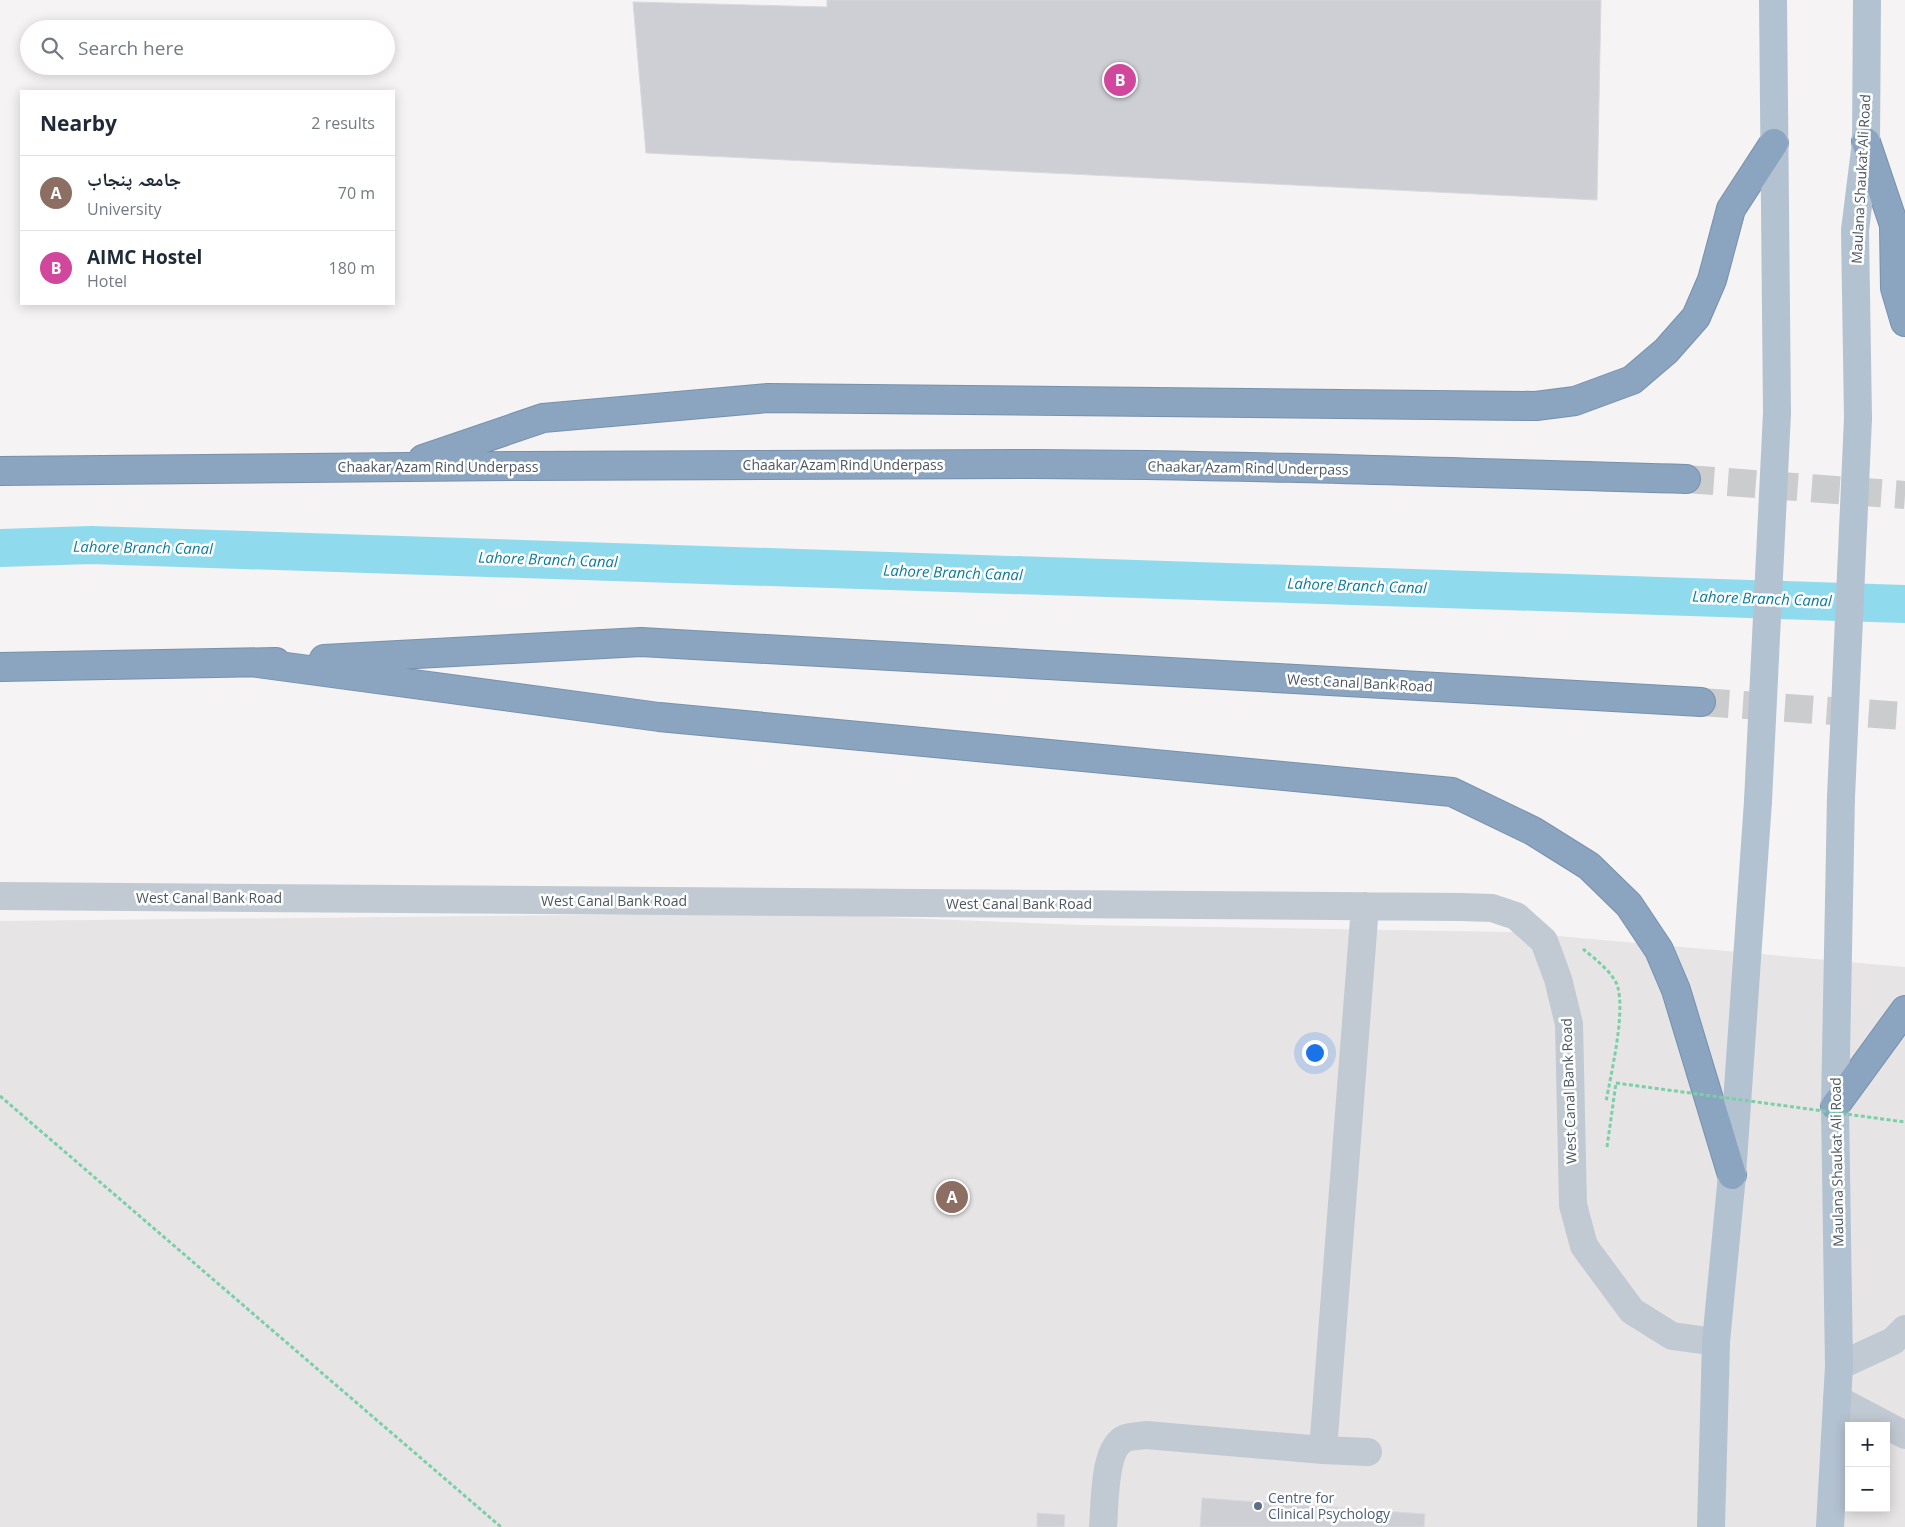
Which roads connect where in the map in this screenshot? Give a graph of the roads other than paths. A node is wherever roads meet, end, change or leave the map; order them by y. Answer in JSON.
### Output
{"nodes":[{"id":1,"x":1773,"y":0,"type":"edge"},
{"id":2,"x":1867,"y":0,"type":"edge"},
{"id":3,"x":1866,"y":142,"type":"junction"},
{"id":4,"x":1774,"y":143,"type":"junction"},
{"id":5,"x":1905,"y":322,"type":"edge"},
{"id":6,"x":400,"y":467,"type":"junction"},
{"id":7,"x":0,"y":471,"type":"edge"},
{"id":8,"x":1686,"y":479,"type":"tunnel mouth"},
{"id":9,"x":257,"y":663,"type":"junction"},
{"id":10,"x":0,"y":667,"type":"edge"},
{"id":11,"x":1701,"y":702,"type":"tunnel mouth"},
{"id":12,"x":0,"y":896,"type":"edge"},
{"id":13,"x":1366,"y":906,"type":"junction"},
{"id":14,"x":1905,"y":1010,"type":"edge"},
{"id":15,"x":1835,"y":1106,"type":"junction"},
{"id":16,"x":1732,"y":1175,"type":"junction"},
{"id":17,"x":1905,"y":1329,"type":"edge"},
{"id":18,"x":1716,"y":1342,"type":"junction"},
{"id":19,"x":1839,"y":1366,"type":"junction"},
{"id":20,"x":1837,"y":1399,"type":"junction"},
{"id":21,"x":1905,"y":1435,"type":"edge"},
{"id":22,"x":1323,"y":1450,"type":"junction"},
{"id":23,"x":1368,"y":1452,"type":"dead end"},
{"id":24,"x":1103,"y":1527,"type":"edge"},
{"id":25,"x":1711,"y":1527,"type":"edge"},
{"id":26,"x":1830,"y":1527,"type":"edge"}],
"edges":[{"from":1,"to":4,"type":"main road"},
{"from":2,"to":3,"type":"main road","name":"Maulana Shaukat Ali Road"},
{"from":3,"to":5,"type":"highway"},
{"from":3,"to":15,"type":"main road","name":"Maulana Shaukat Ali Road","bridge":true},
{"from":4,"to":6,"type":"highway"},
{"from":4,"to":16,"type":"main road","bridge":true},
{"from":6,"to":7,"type":"highway","name":"Chaakar Azam Rind Underpass"},
{"from":6,"to":8,"type":"highway","name":"Chaakar Azam Rind Underpass"},
{"from":9,"to":10,"type":"highway","name":"West Canal Bank Road"},
{"from":9,"to":11,"type":"highway","name":"West Canal Bank Road"},
{"from":9,"to":16,"type":"highway"},
{"from":12,"to":13,"type":"street","name":"West Canal Bank Road"},
{"from":13,"to":18,"type":"street","name":"West Canal Bank Road"},
{"from":13,"to":22,"type":"street"},
{"from":14,"to":15,"type":"highway"},
{"from":15,"to":19,"type":"main road","name":"Maulana Shaukat Ali Road"},
{"from":16,"to":18,"type":"main road"},
{"from":17,"to":19,"type":"street"},
{"from":18,"to":25,"type":"main road"},
{"from":19,"to":20,"type":"main road","name":"Maulana Shaukat Ali Road"},
{"from":20,"to":21,"type":"street"},
{"from":20,"to":26,"type":"main road","name":"Maulana Shaukat Ali Road"},
{"from":22,"to":23,"type":"street"},
{"from":22,"to":24,"type":"street"}]}
